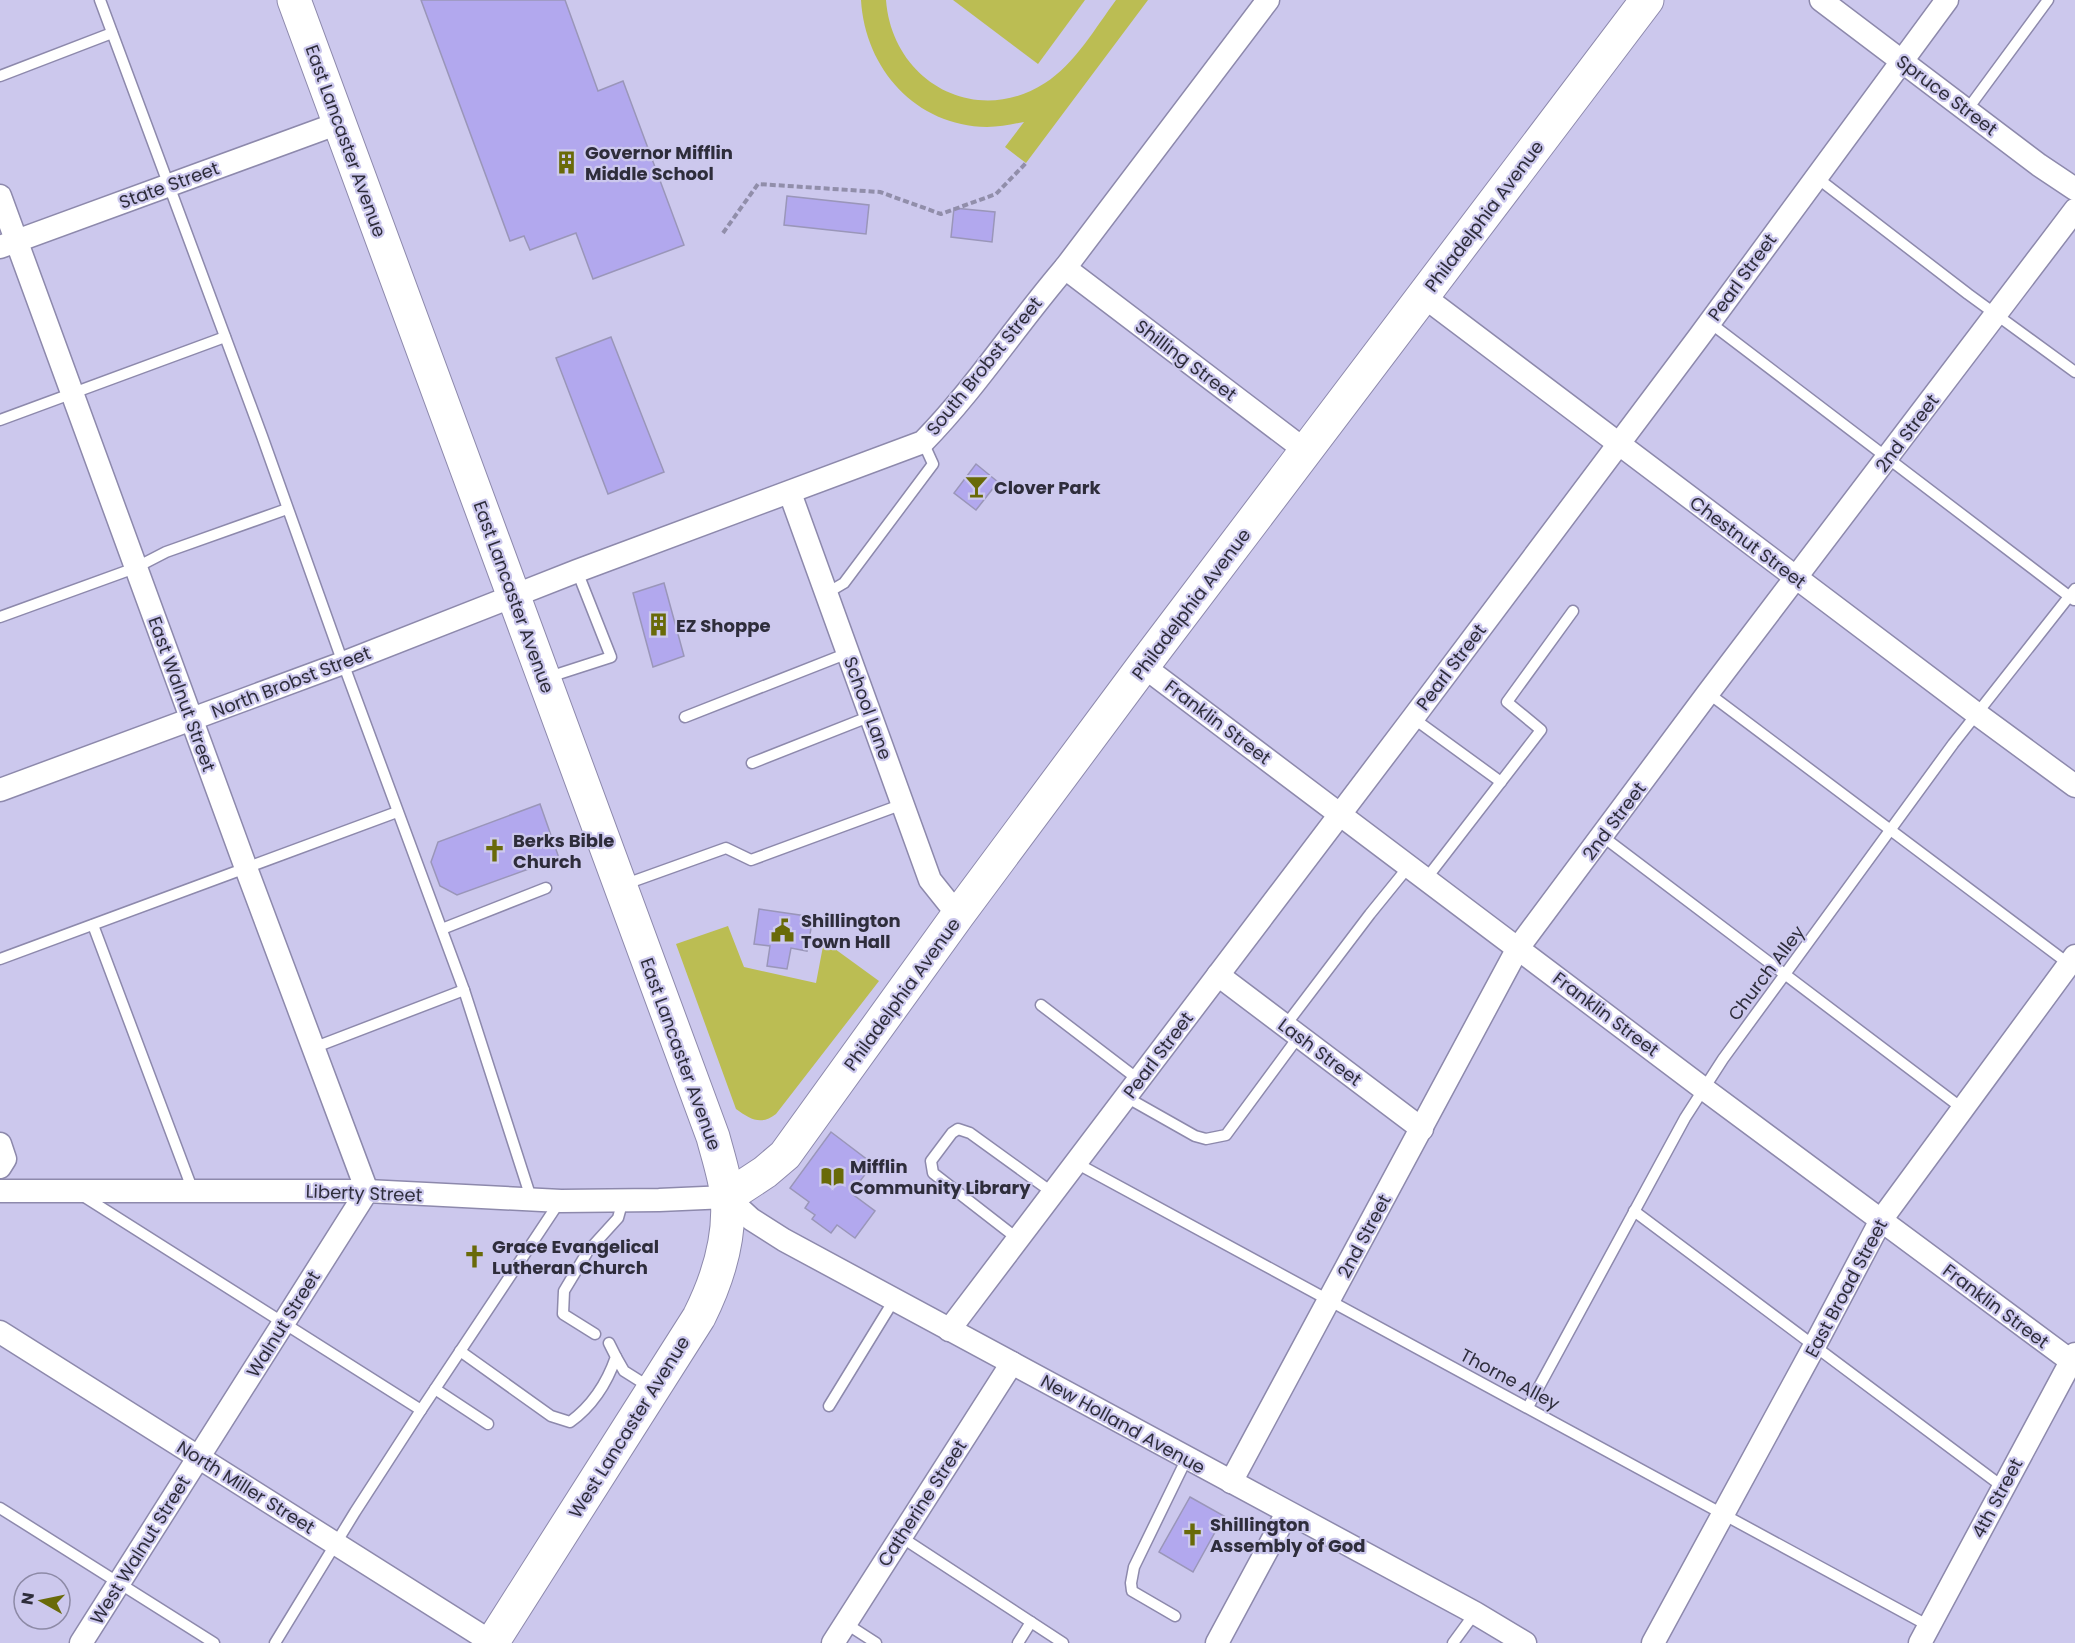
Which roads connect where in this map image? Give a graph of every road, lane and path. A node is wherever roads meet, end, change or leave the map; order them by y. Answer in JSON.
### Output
{"nodes":[{"id":1,"x":99,"y":0,"type":"edge"},
{"id":2,"x":294,"y":0,"type":"edge"},
{"id":3,"x":1268,"y":0,"type":"edge"},
{"id":4,"x":1647,"y":0,"type":"edge"},
{"id":5,"x":1821,"y":0,"type":"edge"},
{"id":6,"x":1947,"y":0,"type":"edge"},
{"id":7,"x":2048,"y":0,"type":"edge"},
{"id":8,"x":112,"y":33,"type":"junction"},
{"id":9,"x":1902,"y":61,"type":"junction"},
{"id":10,"x":0,"y":76,"type":"edge"},
{"id":11,"x":1967,"y":110,"type":"junction"},
{"id":12,"x":339,"y":123,"type":"junction"},
{"id":13,"x":1026,"y":163,"type":"dead end"},
{"id":14,"x":1815,"y":177,"type":"junction"},
{"id":15,"x":168,"y":186,"type":"junction"},
{"id":16,"x":2075,"y":189,"type":"edge"},
{"id":17,"x":0,"y":196,"type":"edge"},
{"id":18,"x":2075,"y":210,"type":"edge"},
{"id":19,"x":723,"y":233,"type":"dead end"},
{"id":20,"x":8,"y":244,"type":"edge"},
{"id":21,"x":1065,"y":268,"type":"junction"},
{"id":22,"x":1423,"y":296,"type":"junction"},
{"id":23,"x":1997,"y":314,"type":"junction"},
{"id":24,"x":1709,"y":322,"type":"junction"},
{"id":25,"x":225,"y":338,"type":"junction"},
{"id":26,"x":2075,"y":372,"type":"edge"},
{"id":27,"x":72,"y":392,"type":"junction"},
{"id":28,"x":0,"y":420,"type":"edge"},
{"id":29,"x":923,"y":442,"type":"junction"},
{"id":30,"x":1619,"y":444,"type":"junction"},
{"id":31,"x":1306,"y":452,"type":"junction"},
{"id":32,"x":1888,"y":458,"type":"junction"},
{"id":33,"x":790,"y":493,"type":"junction"},
{"id":34,"x":287,"y":509,"type":"junction"},
{"id":35,"x":135,"y":568,"type":"junction"},
{"id":36,"x":577,"y":571,"type":"junction"},
{"id":37,"x":1796,"y":578,"type":"junction"},
{"id":38,"x":827,"y":593,"type":"junction"},
{"id":39,"x":2073,"y":595,"type":"edge"},
{"id":40,"x":513,"y":596,"type":"junction"},
{"id":41,"x":1573,"y":611,"type":"dead end"},
{"id":42,"x":0,"y":617,"type":"edge"},
{"id":43,"x":848,"y":653,"type":"junction"},
{"id":44,"x":343,"y":663,"type":"junction"},
{"id":45,"x":1143,"y":666,"type":"junction"},
{"id":46,"x":543,"y":679,"type":"junction"},
{"id":47,"x":1708,"y":693,"type":"junction"},
{"id":48,"x":1977,"y":714,"type":"junction"},
{"id":49,"x":871,"y":716,"type":"junction"},
{"id":50,"x":685,"y":717,"type":"dead end"},
{"id":51,"x":1413,"y":718,"type":"junction"},
{"id":52,"x":191,"y":719,"type":"junction"},
{"id":53,"x":752,"y":763,"type":"dead end"},
{"id":54,"x":1501,"y":782,"type":"junction"},
{"id":55,"x":2075,"y":786,"type":"edge"},
{"id":56,"x":0,"y":790,"type":"edge"},
{"id":57,"x":903,"y":804,"type":"junction"},
{"id":58,"x":397,"y":812,"type":"junction"},
{"id":59,"x":1341,"y":814,"type":"junction"},
{"id":60,"x":1890,"y":831,"type":"junction"},
{"id":61,"x":1602,"y":836,"type":"junction"},
{"id":62,"x":246,"y":868,"type":"junction"},
{"id":63,"x":1418,"y":873,"type":"junction"},
{"id":64,"x":621,"y":886,"type":"junction"},
{"id":65,"x":546,"y":888,"type":"dead end"},
{"id":66,"x":958,"y":915,"type":"junction"},
{"id":67,"x":93,"y":925,"type":"junction"},
{"id":68,"x":442,"y":929,"type":"junction"},
{"id":69,"x":1518,"y":948,"type":"junction"},
{"id":70,"x":0,"y":959,"type":"edge"},
{"id":71,"x":2072,"y":960,"type":"edge"},
{"id":72,"x":1218,"y":975,"type":"junction"},
{"id":73,"x":1785,"y":975,"type":"junction"},
{"id":74,"x":464,"y":990,"type":"junction"},
{"id":75,"x":1041,"y":1005,"type":"dead end"},
{"id":76,"x":1292,"y":1031,"type":"junction"},
{"id":77,"x":313,"y":1048,"type":"junction"},
{"id":78,"x":1132,"y":1088,"type":"junction"},
{"id":79,"x":1704,"y":1089,"type":"junction"},
{"id":80,"x":1964,"y":1109,"type":"junction"},
{"id":81,"x":1422,"y":1130,"type":"junction"},
{"id":82,"x":0,"y":1144,"type":"edge"},
{"id":83,"x":1076,"y":1163,"type":"junction"},
{"id":84,"x":0,"y":1167,"type":"edge"},
{"id":85,"x":0,"y":1191,"type":"edge"},
{"id":86,"x":74,"y":1191,"type":"junction"},
{"id":87,"x":193,"y":1191,"type":"junction"},
{"id":88,"x":367,"y":1191,"type":"junction"},
{"id":89,"x":1053,"y":1193,"type":"junction"},
{"id":90,"x":727,"y":1197,"type":"junction"},
{"id":91,"x":623,"y":1200,"type":"junction"},
{"id":92,"x":532,"y":1201,"type":"junction"},
{"id":93,"x":561,"y":1201,"type":"junction"},
{"id":94,"x":1634,"y":1211,"type":"junction"},
{"id":95,"x":1881,"y":1220,"type":"junction"},
{"id":96,"x":1018,"y":1239,"type":"junction"},
{"id":97,"x":894,"y":1300,"type":"junction"},
{"id":98,"x":1329,"y":1301,"type":"junction"},
{"id":99,"x":284,"y":1322,"type":"junction"},
{"id":100,"x":949,"y":1330,"type":"junction"},
{"id":101,"x":0,"y":1332,"type":"edge"},
{"id":102,"x":595,"y":1334,"type":"dead end"},
{"id":103,"x":609,"y":1343,"type":"dead end"},
{"id":104,"x":1815,"y":1345,"type":"junction"},
{"id":105,"x":460,"y":1351,"type":"junction"},
{"id":106,"x":616,"y":1358,"type":"junction"},
{"id":107,"x":2073,"y":1358,"type":"edge"},
{"id":108,"x":1012,"y":1363,"type":"junction"},
{"id":109,"x":435,"y":1389,"type":"junction"},
{"id":110,"x":653,"y":1389,"type":"junction"},
{"id":111,"x":829,"y":1406,"type":"dead end"},
{"id":112,"x":1528,"y":1407,"type":"junction"},
{"id":113,"x":421,"y":1410,"type":"junction"},
{"id":114,"x":488,"y":1424,"type":"dead end"},
{"id":115,"x":198,"y":1457,"type":"junction"},
{"id":116,"x":1187,"y":1458,"type":"junction"},
{"id":117,"x":1231,"y":1482,"type":"junction"},
{"id":118,"x":2003,"y":1487,"type":"junction"},
{"id":119,"x":0,"y":1508,"type":"edge"},
{"id":120,"x":1287,"y":1513,"type":"junction"},
{"id":121,"x":1724,"y":1514,"type":"junction"},
{"id":122,"x":901,"y":1537,"type":"junction"},
{"id":123,"x":336,"y":1544,"type":"junction"},
{"id":124,"x":119,"y":1583,"type":"junction"},
{"id":125,"x":1475,"y":1613,"type":"junction"},
{"id":126,"x":1175,"y":1616,"type":"dead end"},
{"id":127,"x":1031,"y":1622,"type":"junction"},
{"id":128,"x":846,"y":1623,"type":"junction"},
{"id":129,"x":1924,"y":1634,"type":"edge"},
{"id":130,"x":81,"y":1643,"type":"edge"},
{"id":131,"x":214,"y":1643,"type":"edge"},
{"id":132,"x":275,"y":1643,"type":"edge"},
{"id":133,"x":492,"y":1643,"type":"edge"},
{"id":134,"x":833,"y":1643,"type":"edge"},
{"id":135,"x":876,"y":1643,"type":"edge"},
{"id":136,"x":1018,"y":1643,"type":"edge"},
{"id":137,"x":1063,"y":1643,"type":"edge"},
{"id":138,"x":1217,"y":1643,"type":"edge"},
{"id":139,"x":1453,"y":1643,"type":"edge"},
{"id":140,"x":1525,"y":1643,"type":"edge"},
{"id":141,"x":1653,"y":1643,"type":"edge"}],
"edges":[{"from":1,"to":8,"type":"lane"},
{"from":2,"to":12,"type":"main road","name":"East Lancaster Avenue"},
{"from":3,"to":21,"type":"street","name":"South Brobst Street"},
{"from":4,"to":22,"type":"main road","name":"Philadelphia Avenue"},
{"from":5,"to":9,"type":"street","name":"Spruce Street"},
{"from":6,"to":9,"type":"street","name":"Pearl Street"},
{"from":7,"to":11,"type":"lane"},
{"from":8,"to":10,"type":"lane"},
{"from":8,"to":15,"type":"lane"},
{"from":9,"to":11,"type":"street","name":"Spruce Street"},
{"from":9,"to":14,"type":"street","name":"Pearl Street"},
{"from":11,"to":16,"type":"street","name":"Spruce Street"},
{"from":12,"to":15,"type":"street","name":"State Street"},
{"from":12,"to":40,"type":"main road","name":"East Lancaster Avenue"},
{"from":13,"to":19,"type":"path"},
{"from":14,"to":23,"type":"lane"},
{"from":14,"to":24,"type":"street","name":"Pearl Street"},
{"from":15,"to":20,"type":"street","name":"State Street"},
{"from":15,"to":25,"type":"lane"},
{"from":17,"to":20,"type":"street","name":"East Walnut Street"},
{"from":18,"to":23,"type":"street","name":"2nd Street"},
{"from":20,"to":27,"type":"street","name":"East Walnut Street"},
{"from":21,"to":29,"type":"street","name":"South Brobst Street"},
{"from":21,"to":31,"type":"street","name":"Shilling Street"},
{"from":22,"to":30,"type":"street","name":"Chestnut Street"},
{"from":22,"to":31,"type":"main road","name":"Philadelphia Avenue"},
{"from":23,"to":26,"type":"lane"},
{"from":23,"to":32,"type":"street","name":"2nd Street"},
{"from":24,"to":30,"type":"street","name":"Pearl Street"},
{"from":24,"to":32,"type":"lane"},
{"from":25,"to":27,"type":"lane"},
{"from":25,"to":34,"type":"lane"},
{"from":27,"to":28,"type":"lane"},
{"from":27,"to":35,"type":"street","name":"East Walnut Street"},
{"from":29,"to":33,"type":"street","name":"South Brobst Street"},
{"from":29,"to":38,"type":"lane"},
{"from":30,"to":37,"type":"street","name":"Chestnut Street"},
{"from":30,"to":51,"type":"street","name":"Pearl Street"},
{"from":31,"to":45,"type":"main road","name":"Philadelphia Avenue"},
{"from":32,"to":37,"type":"street","name":"2nd Street"},
{"from":32,"to":39,"type":"lane"},
{"from":33,"to":36,"type":"street","name":"South Brobst Street"},
{"from":33,"to":38,"type":"street","name":"School Lane"},
{"from":34,"to":35,"type":"lane"},
{"from":34,"to":44,"type":"lane"},
{"from":35,"to":42,"type":"lane"},
{"from":35,"to":52,"type":"street","name":"East Walnut Street"},
{"from":36,"to":40,"type":"street","name":"South Brobst Street"},
{"from":36,"to":46,"type":"lane"},
{"from":37,"to":47,"type":"street","name":"2nd Street"},
{"from":37,"to":48,"type":"street","name":"Chestnut Street"},
{"from":38,"to":43,"type":"street","name":"School Lane"},
{"from":39,"to":48,"type":"lane","name":"Church Alley"},
{"from":40,"to":44,"type":"street","name":"North Brobst Street"},
{"from":40,"to":46,"type":"main road","name":"East Lancaster Avenue"},
{"from":41,"to":54,"type":"lane"},
{"from":43,"to":49,"type":"street","name":"School Lane"},
{"from":43,"to":50,"type":"lane"},
{"from":44,"to":52,"type":"street","name":"North Brobst Street"},
{"from":44,"to":58,"type":"lane"},
{"from":45,"to":59,"type":"street","name":"Franklin Street"},
{"from":45,"to":66,"type":"main road","name":"Philadelphia Avenue"},
{"from":46,"to":64,"type":"main road","name":"East Lancaster Avenue"},
{"from":47,"to":60,"type":"lane"},
{"from":47,"to":61,"type":"street","name":"2nd Street"},
{"from":48,"to":55,"type":"street","name":"Chestnut Street"},
{"from":48,"to":60,"type":"lane","name":"Church Alley"},
{"from":49,"to":53,"type":"lane"},
{"from":49,"to":57,"type":"street","name":"School Lane"},
{"from":51,"to":54,"type":"lane"},
{"from":51,"to":59,"type":"street","name":"Pearl Street"},
{"from":52,"to":56,"type":"street","name":"North Brobst Street"},
{"from":52,"to":62,"type":"street","name":"East Walnut Street"},
{"from":54,"to":63,"type":"lane"},
{"from":57,"to":64,"type":"lane"},
{"from":57,"to":66,"type":"street","name":"School Lane"},
{"from":58,"to":62,"type":"lane"},
{"from":58,"to":68,"type":"lane"},
{"from":59,"to":63,"type":"street","name":"Franklin Street"},
{"from":59,"to":72,"type":"street","name":"Pearl Street"},
{"from":60,"to":71,"type":"lane"},
{"from":60,"to":73,"type":"lane","name":"Church Alley"},
{"from":61,"to":69,"type":"street","name":"2nd Street"},
{"from":61,"to":73,"type":"lane"},
{"from":62,"to":67,"type":"lane"},
{"from":62,"to":77,"type":"street","name":"East Walnut Street"},
{"from":63,"to":69,"type":"street","name":"Franklin Street"},
{"from":63,"to":76,"type":"lane"},
{"from":64,"to":90,"type":"main road","name":"East Lancaster Avenue"},
{"from":65,"to":68,"type":"lane"},
{"from":66,"to":90,"type":"main road","name":"Philadelphia Avenue"},
{"from":67,"to":70,"type":"lane"},
{"from":67,"to":87,"type":"lane"},
{"from":68,"to":74,"type":"lane"},
{"from":69,"to":79,"type":"street","name":"Franklin Street"},
{"from":69,"to":81,"type":"street","name":"2nd Street"},
{"from":71,"to":80,"type":"street","name":"East Broad Street"},
{"from":72,"to":76,"type":"street","name":"Lash Street"},
{"from":72,"to":78,"type":"street","name":"Pearl Street"},
{"from":73,"to":79,"type":"lane","name":"Church Alley"},
{"from":73,"to":80,"type":"lane"},
{"from":74,"to":77,"type":"lane"},
{"from":74,"to":92,"type":"lane"},
{"from":75,"to":78,"type":"lane"},
{"from":76,"to":78,"type":"lane"},
{"from":76,"to":81,"type":"street","name":"Lash Street"},
{"from":77,"to":88,"type":"street","name":"East Walnut Street"},
{"from":78,"to":83,"type":"street","name":"Pearl Street"},
{"from":79,"to":94,"type":"lane","name":"Church Alley"},
{"from":79,"to":95,"type":"street","name":"Franklin Street"},
{"from":80,"to":95,"type":"street","name":"East Broad Street"},
{"from":81,"to":98,"type":"street","name":"2nd Street"},
{"from":82,"to":84,"type":"street"},
{"from":83,"to":89,"type":"street","name":"Pearl Street"},
{"from":83,"to":98,"type":"lane","name":"Thorne Alley"},
{"from":85,"to":86,"type":"street","name":"Liberty Street"},
{"from":86,"to":87,"type":"street","name":"Liberty Street"},
{"from":86,"to":99,"type":"lane"},
{"from":87,"to":88,"type":"street","name":"Liberty Street"},
{"from":88,"to":92,"type":"street","name":"Liberty Street"},
{"from":88,"to":99,"type":"street","name":"Walnut Street"},
{"from":89,"to":96,"type":"street","name":"Pearl Street"},
{"from":89,"to":96,"type":"lane"},
{"from":90,"to":91,"type":"street","name":"Liberty Street"},
{"from":90,"to":97,"type":"street","name":"New Holland Avenue"},
{"from":90,"to":110,"type":"main road","name":"West Lancaster Avenue"},
{"from":91,"to":93,"type":"street","name":"Liberty Street"},
{"from":91,"to":102,"type":"lane"},
{"from":92,"to":93,"type":"street","name":"Liberty Street"},
{"from":93,"to":105,"type":"lane"},
{"from":94,"to":104,"type":"lane"},
{"from":94,"to":112,"type":"lane","name":"Church Alley"},
{"from":95,"to":104,"type":"street","name":"East Broad Street"},
{"from":95,"to":107,"type":"street","name":"Franklin Street"},
{"from":96,"to":100,"type":"street","name":"Pearl Street"},
{"from":97,"to":100,"type":"street","name":"New Holland Avenue"},
{"from":97,"to":111,"type":"lane"},
{"from":98,"to":112,"type":"lane","name":"Thorne Alley"},
{"from":98,"to":117,"type":"street","name":"2nd Street"},
{"from":99,"to":113,"type":"lane"},
{"from":99,"to":115,"type":"street","name":"Walnut Street"},
{"from":100,"to":108,"type":"street","name":"New Holland Avenue"},
{"from":101,"to":115,"type":"street","name":"North Miller Street"},
{"from":103,"to":106,"type":"lane"},
{"from":104,"to":118,"type":"lane"},
{"from":104,"to":121,"type":"street","name":"East Broad Street"},
{"from":105,"to":106,"type":"lane"},
{"from":105,"to":109,"type":"lane"},
{"from":106,"to":110,"type":"lane"},
{"from":107,"to":118,"type":"street","name":"4th Street"},
{"from":108,"to":116,"type":"street","name":"New Holland Avenue"},
{"from":108,"to":122,"type":"street","name":"Catherine Street"},
{"from":109,"to":113,"type":"lane"},
{"from":109,"to":114,"type":"lane"},
{"from":110,"to":133,"type":"main road","name":"West Lancaster Avenue"},
{"from":112,"to":121,"type":"lane","name":"Thorne Alley"},
{"from":113,"to":123,"type":"lane"},
{"from":115,"to":123,"type":"street","name":"North Miller Street"},
{"from":115,"to":124,"type":"street","name":"West Walnut Street"},
{"from":116,"to":117,"type":"street","name":"New Holland Avenue"},
{"from":116,"to":126,"type":"lane"},
{"from":117,"to":120,"type":"street","name":"New Holland Avenue"},
{"from":118,"to":129,"type":"street","name":"4th Street"},
{"from":119,"to":124,"type":"lane"},
{"from":120,"to":125,"type":"street","name":"New Holland Avenue"},
{"from":120,"to":138,"type":"street"},
{"from":121,"to":129,"type":"lane","name":"Thorne Alley"},
{"from":121,"to":141,"type":"street","name":"East Broad Street"},
{"from":122,"to":127,"type":"lane"},
{"from":122,"to":128,"type":"street","name":"Catherine Street"},
{"from":123,"to":132,"type":"lane"},
{"from":123,"to":133,"type":"street","name":"North Miller Street"},
{"from":124,"to":130,"type":"street","name":"West Walnut Street"},
{"from":124,"to":131,"type":"lane"},
{"from":125,"to":139,"type":"lane"},
{"from":125,"to":140,"type":"street","name":"New Holland Avenue"},
{"from":127,"to":136,"type":"lane"},
{"from":127,"to":137,"type":"lane"},
{"from":128,"to":134,"type":"street","name":"Catherine Street"},
{"from":128,"to":135,"type":"lane"}]}
